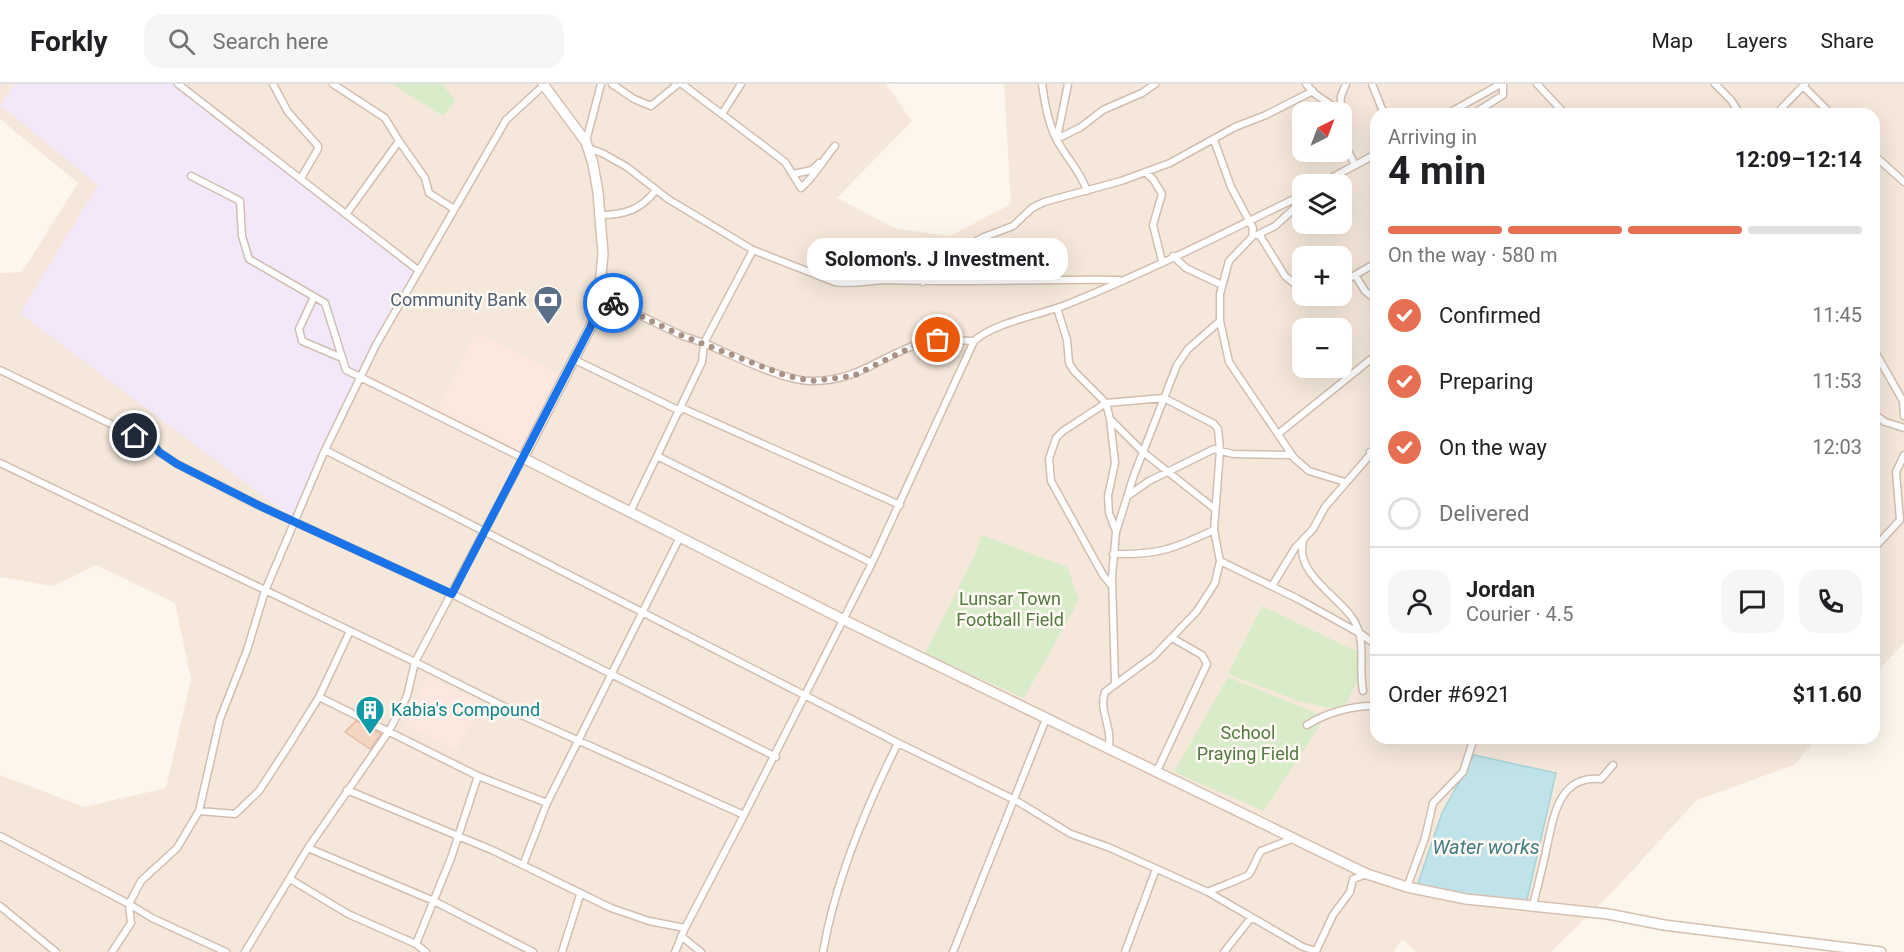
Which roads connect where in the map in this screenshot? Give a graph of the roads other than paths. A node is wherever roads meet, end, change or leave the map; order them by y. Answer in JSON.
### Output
{"nodes":[{"id":1,"x":180,"y":84,"type":"edge"},
{"id":2,"x":273,"y":84,"type":"edge"},
{"id":3,"x":333,"y":84,"type":"edge"},
{"id":4,"x":602,"y":84,"type":"edge"},
{"id":5,"x":612,"y":84,"type":"edge"},
{"id":6,"x":680,"y":84,"type":"edge"},
{"id":7,"x":741,"y":84,"type":"edge"},
{"id":8,"x":1042,"y":84,"type":"edge"},
{"id":9,"x":1068,"y":84,"type":"edge"},
{"id":10,"x":1155,"y":84,"type":"edge"},
{"id":11,"x":1306,"y":84,"type":"edge"},
{"id":12,"x":1346,"y":84,"type":"edge"},
{"id":13,"x":1372,"y":84,"type":"edge"},
{"id":14,"x":1502,"y":84,"type":"edge"},
{"id":15,"x":1537,"y":84,"type":"edge"},
{"id":16,"x":1715,"y":84,"type":"edge"},
{"id":17,"x":543,"y":85,"type":"edge"},
{"id":18,"x":1804,"y":85,"type":"edge"},
{"id":19,"x":1312,"y":91,"type":"junction"},
{"id":20,"x":1326,"y":102,"type":"edge"},
{"id":21,"x":1341,"y":102,"type":"edge"},
{"id":22,"x":1382,"y":108,"type":"edge"},
{"id":23,"x":1458,"y":108,"type":"edge"},
{"id":24,"x":1482,"y":108,"type":"edge"},
{"id":25,"x":1559,"y":108,"type":"edge"},
{"id":26,"x":1736,"y":108,"type":"edge"},
{"id":27,"x":1782,"y":108,"type":"edge"},
{"id":28,"x":1825,"y":108,"type":"edge"},
{"id":29,"x":722,"y":114,"type":"junction"},
{"id":30,"x":1057,"y":138,"type":"junction"},
{"id":31,"x":1214,"y":140,"type":"junction"},
{"id":32,"x":399,"y":141,"type":"junction"},
{"id":33,"x":587,"y":145,"type":"junction"},
{"id":34,"x":835,"y":146,"type":"dead end"},
{"id":35,"x":1370,"y":157,"type":"edge"},
{"id":36,"x":1352,"y":159,"type":"edge"},
{"id":37,"x":1880,"y":160,"type":"edge"},
{"id":38,"x":820,"y":163,"type":"junction"},
{"id":39,"x":1355,"y":165,"type":"junction"},
{"id":40,"x":1145,"y":172,"type":"junction"},
{"id":41,"x":793,"y":174,"type":"junction"},
{"id":42,"x":1338,"y":174,"type":"edge"},
{"id":43,"x":192,"y":176,"type":"dead end"},
{"id":44,"x":301,"y":178,"type":"junction"},
{"id":45,"x":1904,"y":182,"type":"edge"},
{"id":46,"x":656,"y":190,"type":"junction"},
{"id":47,"x":1087,"y":191,"type":"junction"},
{"id":48,"x":1292,"y":201,"type":"edge"},
{"id":49,"x":454,"y":209,"type":"junction"},
{"id":50,"x":1292,"y":210,"type":"edge"},
{"id":51,"x":346,"y":213,"type":"junction"},
{"id":52,"x":600,"y":215,"type":"junction"},
{"id":53,"x":1251,"y":220,"type":"junction"},
{"id":54,"x":1257,"y":234,"type":"junction"},
{"id":55,"x":753,"y":250,"type":"junction"},
{"id":56,"x":1173,"y":256,"type":"junction"},
{"id":57,"x":1162,"y":261,"type":"junction"},
{"id":58,"x":1370,"y":266,"type":"edge"},
{"id":59,"x":418,"y":270,"type":"junction"},
{"id":60,"x":1355,"y":275,"type":"junction"},
{"id":61,"x":1352,"y":277,"type":"edge"},
{"id":62,"x":1123,"y":280,"type":"junction"},
{"id":63,"x":923,"y":282,"type":"junction"},
{"id":64,"x":1292,"y":282,"type":"edge"},
{"id":65,"x":1222,"y":285,"type":"junction"},
{"id":66,"x":1370,"y":295,"type":"edge"},
{"id":67,"x":599,"y":296,"type":"junction"},
{"id":68,"x":314,"y":297,"type":"junction"},
{"id":69,"x":1056,"y":308,"type":"junction"},
{"id":70,"x":1220,"y":321,"type":"junction"},
{"id":71,"x":974,"y":341,"type":"junction"},
{"id":72,"x":704,"y":344,"type":"junction"},
{"id":73,"x":342,"y":358,"type":"junction"},
{"id":74,"x":573,"y":359,"type":"junction"},
{"id":75,"x":1370,"y":360,"type":"edge"},
{"id":76,"x":1880,"y":361,"type":"edge"},
{"id":77,"x":0,"y":370,"type":"edge"},
{"id":78,"x":360,"y":378,"type":"junction"},
{"id":79,"x":1164,"y":398,"type":"junction"},
{"id":80,"x":1106,"y":403,"type":"junction"},
{"id":81,"x":681,"y":410,"type":"junction"},
{"id":82,"x":1904,"y":416,"type":"edge"},
{"id":83,"x":1110,"y":419,"type":"junction"},
{"id":84,"x":1880,"y":419,"type":"edge"},
{"id":85,"x":1904,"y":428,"type":"edge"},
{"id":86,"x":1278,"y":434,"type":"junction"},
{"id":87,"x":325,"y":450,"type":"junction"},
{"id":88,"x":1220,"y":450,"type":"junction"},
{"id":89,"x":1143,"y":452,"type":"junction"},
{"id":90,"x":1370,"y":453,"type":"edge"},
{"id":91,"x":1904,"y":455,"type":"edge"},
{"id":92,"x":657,"y":456,"type":"junction"},
{"id":93,"x":1292,"y":456,"type":"junction"},
{"id":94,"x":523,"y":458,"type":"junction"},
{"id":95,"x":0,"y":463,"type":"edge"},
{"id":96,"x":1169,"y":471,"type":"junction"},
{"id":97,"x":1345,"y":482,"type":"junction"},
{"id":98,"x":1127,"y":498,"type":"junction"},
{"id":99,"x":900,"y":505,"type":"junction"},
{"id":100,"x":1215,"y":508,"type":"junction"},
{"id":101,"x":630,"y":512,"type":"junction"},
{"id":102,"x":295,"y":520,"type":"junction"},
{"id":103,"x":1214,"y":530,"type":"junction"},
{"id":104,"x":484,"y":531,"type":"junction"},
{"id":105,"x":1116,"y":532,"type":"junction"},
{"id":106,"x":680,"y":537,"type":"junction"},
{"id":107,"x":1303,"y":541,"type":"junction"},
{"id":108,"x":1880,"y":542,"type":"edge"},
{"id":109,"x":1113,"y":554,"type":"junction"},
{"id":110,"x":1221,"y":561,"type":"junction"},
{"id":111,"x":872,"y":563,"type":"junction"},
{"id":112,"x":1112,"y":586,"type":"junction"},
{"id":113,"x":1272,"y":586,"type":"junction"},
{"id":114,"x":265,"y":591,"type":"junction"},
{"id":115,"x":452,"y":594,"type":"junction"},
{"id":116,"x":644,"y":612,"type":"junction"},
{"id":117,"x":844,"y":620,"type":"junction"},
{"id":118,"x":350,"y":631,"type":"junction"},
{"id":119,"x":1361,"y":634,"type":"junction"},
{"id":120,"x":1370,"y":637,"type":"edge"},
{"id":121,"x":1172,"y":638,"type":"junction"},
{"id":122,"x":1370,"y":641,"type":"edge"},
{"id":123,"x":415,"y":662,"type":"junction"},
{"id":124,"x":612,"y":674,"type":"junction"},
{"id":125,"x":1114,"y":683,"type":"junction"},
{"id":126,"x":1363,"y":691,"type":"dead end"},
{"id":127,"x":807,"y":696,"type":"junction"},
{"id":128,"x":319,"y":697,"type":"junction"},
{"id":129,"x":1370,"y":706,"type":"edge"},
{"id":130,"x":1046,"y":719,"type":"junction"},
{"id":131,"x":1307,"y":725,"type":"dead end"},
{"id":132,"x":389,"y":730,"type":"junction"},
{"id":133,"x":579,"y":741,"type":"junction"},
{"id":134,"x":898,"y":743,"type":"junction"},
{"id":135,"x":1472,"y":744,"type":"edge"},
{"id":136,"x":1108,"y":749,"type":"junction"},
{"id":137,"x":776,"y":757,"type":"junction"},
{"id":138,"x":1613,"y":765,"type":"dead end"},
{"id":139,"x":1156,"y":773,"type":"junction"},
{"id":140,"x":478,"y":776,"type":"junction"},
{"id":141,"x":347,"y":790,"type":"junction"},
{"id":142,"x":1015,"y":800,"type":"junction"},
{"id":143,"x":547,"y":803,"type":"junction"},
{"id":144,"x":200,"y":811,"type":"junction"},
{"id":145,"x":744,"y":815,"type":"junction"},
{"id":146,"x":0,"y":836,"type":"edge"},
{"id":147,"x":457,"y":836,"type":"junction"},
{"id":148,"x":1292,"y":839,"type":"junction"},
{"id":149,"x":308,"y":848,"type":"junction"},
{"id":150,"x":523,"y":865,"type":"junction"},
{"id":151,"x":1156,"y":868,"type":"junction"},
{"id":152,"x":1367,"y":874,"type":"junction"},
{"id":153,"x":290,"y":879,"type":"junction"},
{"id":154,"x":1407,"y":887,"type":"junction"},
{"id":155,"x":1208,"y":892,"type":"junction"},
{"id":156,"x":580,"y":894,"type":"junction"},
{"id":157,"x":434,"y":901,"type":"junction"},
{"id":158,"x":129,"y":904,"type":"junction"},
{"id":159,"x":1533,"y":905,"type":"junction"},
{"id":160,"x":0,"y":906,"type":"edge"},
{"id":161,"x":1251,"y":918,"type":"junction"},
{"id":162,"x":685,"y":928,"type":"junction"},
{"id":163,"x":681,"y":936,"type":"junction"},
{"id":164,"x":416,"y":944,"type":"junction"},
{"id":165,"x":1315,"y":951,"type":"edge"},
{"id":166,"x":56,"y":952,"type":"edge"},
{"id":167,"x":112,"y":952,"type":"edge"},
{"id":168,"x":226,"y":952,"type":"edge"},
{"id":169,"x":245,"y":952,"type":"edge"},
{"id":170,"x":426,"y":952,"type":"edge"},
{"id":171,"x":533,"y":952,"type":"edge"},
{"id":172,"x":562,"y":952,"type":"edge"},
{"id":173,"x":675,"y":952,"type":"edge"},
{"id":174,"x":701,"y":952,"type":"edge"},
{"id":175,"x":823,"y":952,"type":"edge"},
{"id":176,"x":952,"y":952,"type":"edge"},
{"id":177,"x":1125,"y":952,"type":"edge"},
{"id":178,"x":1224,"y":952,"type":"edge"},
{"id":179,"x":1881,"y":952,"type":"edge"}],
"edges":[{"from":1,"to":44,"type":"street"},
{"from":2,"to":44,"type":"street"},
{"from":3,"to":32,"type":"street"},
{"from":4,"to":33,"type":"street"},
{"from":5,"to":6,"type":"street"},
{"from":6,"to":29,"type":"street"},
{"from":7,"to":29,"type":"street"},
{"from":8,"to":30,"type":"street"},
{"from":9,"to":30,"type":"street"},
{"from":10,"to":30,"type":"street"},
{"from":11,"to":19,"type":"street"},
{"from":12,"to":21,"type":"street"},
{"from":13,"to":22,"type":"street"},
{"from":14,"to":23,"type":"street"},
{"from":14,"to":24,"type":"street"},
{"from":15,"to":25,"type":"street"},
{"from":16,"to":26,"type":"street"},
{"from":17,"to":33,"type":"street"},
{"from":17,"to":49,"type":"street"},
{"from":18,"to":27,"type":"street"},
{"from":18,"to":28,"type":"street"},
{"from":19,"to":20,"type":"street"},
{"from":19,"to":31,"type":"street"},
{"from":29,"to":41,"type":"street"},
{"from":30,"to":47,"type":"street"},
{"from":31,"to":40,"type":"street"},
{"from":31,"to":53,"type":"street"},
{"from":32,"to":49,"type":"street"},
{"from":32,"to":51,"type":"street"},
{"from":33,"to":46,"type":"street"},
{"from":33,"to":52,"type":"street"},
{"from":34,"to":38,"type":"street"},
{"from":35,"to":39,"type":"street"},
{"from":36,"to":39,"type":"street"},
{"from":37,"to":45,"type":"street"},
{"from":38,"to":41,"type":"street"},
{"from":38,"to":41,"type":"street"},
{"from":39,"to":42,"type":"street"},
{"from":40,"to":47,"type":"street"},
{"from":40,"to":57,"type":"street"},
{"from":43,"to":68,"type":"street"},
{"from":44,"to":51,"type":"street"},
{"from":46,"to":52,"type":"street"},
{"from":46,"to":55,"type":"street"},
{"from":47,"to":63,"type":"street"},
{"from":48,"to":53,"type":"street"},
{"from":49,"to":59,"type":"street"},
{"from":50,"to":54,"type":"street"},
{"from":51,"to":59,"type":"street"},
{"from":52,"to":67,"type":"street"},
{"from":53,"to":54,"type":"street"},
{"from":53,"to":56,"type":"street"},
{"from":54,"to":64,"type":"street"},
{"from":54,"to":65,"type":"street"},
{"from":55,"to":63,"type":"street"},
{"from":55,"to":72,"type":"street"},
{"from":56,"to":57,"type":"street"},
{"from":56,"to":65,"type":"street"},
{"from":57,"to":62,"type":"street"},
{"from":58,"to":60,"type":"street"},
{"from":59,"to":78,"type":"street"},
{"from":60,"to":61,"type":"street"},
{"from":60,"to":66,"type":"street"},
{"from":62,"to":63,"type":"street"},
{"from":62,"to":69,"type":"street"},
{"from":65,"to":70,"type":"street"},
{"from":67,"to":72,"type":"street"},
{"from":67,"to":74,"type":"street"},
{"from":68,"to":73,"type":"street"},
{"from":68,"to":73,"type":"street"},
{"from":69,"to":71,"type":"street"},
{"from":69,"to":80,"type":"street"},
{"from":70,"to":79,"type":"street"},
{"from":70,"to":86,"type":"street"},
{"from":71,"to":72,"type":"street"},
{"from":71,"to":99,"type":"street"},
{"from":72,"to":81,"type":"street"},
{"from":73,"to":78,"type":"street"},
{"from":74,"to":81,"type":"street"},
{"from":74,"to":94,"type":"street"},
{"from":75,"to":86,"type":"street"},
{"from":76,"to":82,"type":"street"},
{"from":77,"to":102,"type":"street"},
{"from":78,"to":87,"type":"street"},
{"from":78,"to":94,"type":"street"},
{"from":79,"to":80,"type":"street"},
{"from":79,"to":88,"type":"street"},
{"from":79,"to":89,"type":"street"},
{"from":80,"to":83,"type":"street"},
{"from":80,"to":112,"type":"street"},
{"from":81,"to":92,"type":"street"},
{"from":81,"to":99,"type":"street"},
{"from":83,"to":89,"type":"street"},
{"from":83,"to":105,"type":"street"},
{"from":84,"to":85,"type":"street"},
{"from":86,"to":93,"type":"street"},
{"from":87,"to":102,"type":"street"},
{"from":87,"to":104,"type":"street"},
{"from":88,"to":93,"type":"street"},
{"from":88,"to":96,"type":"street"},
{"from":88,"to":100,"type":"street"},
{"from":89,"to":96,"type":"street"},
{"from":89,"to":98,"type":"street"},
{"from":90,"to":97,"type":"street"},
{"from":91,"to":108,"type":"street"},
{"from":92,"to":101,"type":"street"},
{"from":92,"to":111,"type":"street"},
{"from":93,"to":97,"type":"street"},
{"from":94,"to":101,"type":"street"},
{"from":94,"to":104,"type":"street"},
{"from":95,"to":114,"type":"street"},
{"from":96,"to":98,"type":"street"},
{"from":96,"to":100,"type":"street"},
{"from":97,"to":107,"type":"street"},
{"from":98,"to":105,"type":"street"},
{"from":99,"to":111,"type":"street"},
{"from":100,"to":103,"type":"street"},
{"from":101,"to":106,"type":"street"},
{"from":102,"to":114,"type":"street"},
{"from":102,"to":115,"type":"street"},
{"from":103,"to":109,"type":"street"},
{"from":103,"to":110,"type":"street"},
{"from":104,"to":115,"type":"street"},
{"from":104,"to":116,"type":"street"},
{"from":105,"to":109,"type":"street"},
{"from":106,"to":116,"type":"street"},
{"from":106,"to":117,"type":"street"},
{"from":107,"to":113,"type":"street"},
{"from":107,"to":119,"type":"street"},
{"from":109,"to":112,"type":"street"},
{"from":110,"to":113,"type":"street"},
{"from":110,"to":121,"type":"street"},
{"from":111,"to":117,"type":"street"},
{"from":112,"to":125,"type":"street"},
{"from":113,"to":119,"type":"street"},
{"from":114,"to":118,"type":"street"},
{"from":114,"to":144,"type":"street"},
{"from":115,"to":123,"type":"street"},
{"from":115,"to":124,"type":"street"},
{"from":116,"to":124,"type":"street"},
{"from":116,"to":127,"type":"street"},
{"from":117,"to":127,"type":"street"},
{"from":117,"to":130,"type":"street"},
{"from":118,"to":123,"type":"street"},
{"from":118,"to":128,"type":"street"},
{"from":119,"to":120,"type":"street"},
{"from":119,"to":122,"type":"street"},
{"from":119,"to":126,"type":"street"},
{"from":121,"to":125,"type":"street"},
{"from":121,"to":139,"type":"street"},
{"from":123,"to":132,"type":"street"},
{"from":123,"to":133,"type":"street"},
{"from":124,"to":133,"type":"street"},
{"from":124,"to":137,"type":"street"},
{"from":125,"to":136,"type":"street"},
{"from":127,"to":134,"type":"street"},
{"from":127,"to":137,"type":"street"},
{"from":128,"to":132,"type":"street"},
{"from":128,"to":144,"type":"street"},
{"from":129,"to":131,"type":"street"},
{"from":130,"to":136,"type":"street"},
{"from":130,"to":142,"type":"street"},
{"from":132,"to":140,"type":"street"},
{"from":132,"to":141,"type":"street"},
{"from":133,"to":143,"type":"street"},
{"from":133,"to":145,"type":"street"},
{"from":134,"to":142,"type":"street"},
{"from":134,"to":175,"type":"street"},
{"from":135,"to":154,"type":"street"},
{"from":136,"to":139,"type":"street"},
{"from":137,"to":145,"type":"street"},
{"from":138,"to":159,"type":"street"},
{"from":139,"to":148,"type":"street"},
{"from":140,"to":143,"type":"street"},
{"from":140,"to":147,"type":"street"},
{"from":141,"to":147,"type":"street"},
{"from":141,"to":149,"type":"street"},
{"from":142,"to":151,"type":"street"},
{"from":142,"to":176,"type":"street"},
{"from":143,"to":150,"type":"street"},
{"from":144,"to":158,"type":"street"},
{"from":145,"to":162,"type":"street"},
{"from":146,"to":158,"type":"street"},
{"from":147,"to":150,"type":"street"},
{"from":147,"to":157,"type":"street"},
{"from":148,"to":152,"type":"street"},
{"from":148,"to":155,"type":"street"},
{"from":149,"to":153,"type":"street"},
{"from":149,"to":157,"type":"street"},
{"from":150,"to":156,"type":"street"},
{"from":151,"to":155,"type":"street"},
{"from":151,"to":177,"type":"street"},
{"from":152,"to":154,"type":"street"},
{"from":152,"to":165,"type":"street"},
{"from":153,"to":164,"type":"street"},
{"from":153,"to":169,"type":"street"},
{"from":154,"to":159,"type":"street"},
{"from":155,"to":161,"type":"street"},
{"from":156,"to":162,"type":"street"},
{"from":156,"to":172,"type":"street"},
{"from":157,"to":164,"type":"street"},
{"from":157,"to":171,"type":"street"},
{"from":158,"to":167,"type":"street"},
{"from":158,"to":168,"type":"street"},
{"from":159,"to":179,"type":"street"},
{"from":160,"to":166,"type":"street"},
{"from":161,"to":165,"type":"street"},
{"from":161,"to":178,"type":"street"},
{"from":162,"to":163,"type":"street"},
{"from":163,"to":173,"type":"street"},
{"from":163,"to":174,"type":"street"},
{"from":164,"to":170,"type":"street"}]}
